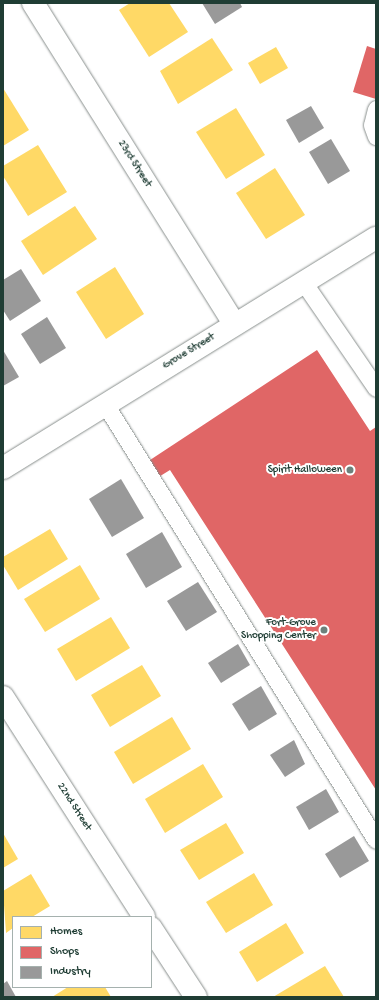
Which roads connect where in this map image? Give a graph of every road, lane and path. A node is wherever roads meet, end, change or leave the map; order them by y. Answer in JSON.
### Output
{"nodes":[{"id":1,"x":33,"y":3,"type":"edge"},
{"id":2,"x":376,"y":109,"type":"edge"},
{"id":3,"x":376,"y":136,"type":"edge"},
{"id":4,"x":376,"y":238,"type":"edge"},
{"id":5,"x":304,"y":283,"type":"junction"},
{"id":6,"x":234,"y":324,"type":"junction"},
{"id":7,"x":376,"y":388,"type":"edge"},
{"id":8,"x":105,"y":404,"type":"junction"},
{"id":9,"x":3,"y":468,"type":"edge"},
{"id":10,"x":3,"y":697,"type":"edge"},
{"id":11,"x":376,"y":840,"type":"edge"},
{"id":12,"x":143,"y":916,"type":"edge"},
{"id":13,"x":152,"y":930,"type":"edge"},
{"id":14,"x":196,"y":997,"type":"edge"}],
"edges":[{"from":1,"to":6,"type":"street","name":"23rd Street"},
{"from":2,"to":3,"type":"lane"},
{"from":4,"to":5,"type":"street","name":"Grove Street"},
{"from":5,"to":6,"type":"street","name":"Grove Street"},
{"from":5,"to":7,"type":"lane"},
{"from":6,"to":8,"type":"street","name":"Grove Street"},
{"from":8,"to":9,"type":"street","name":"Grove Street"},
{"from":8,"to":11,"type":"lane"},
{"from":10,"to":12,"type":"street","name":"22nd Street"},
{"from":13,"to":14,"type":"street"}]}
